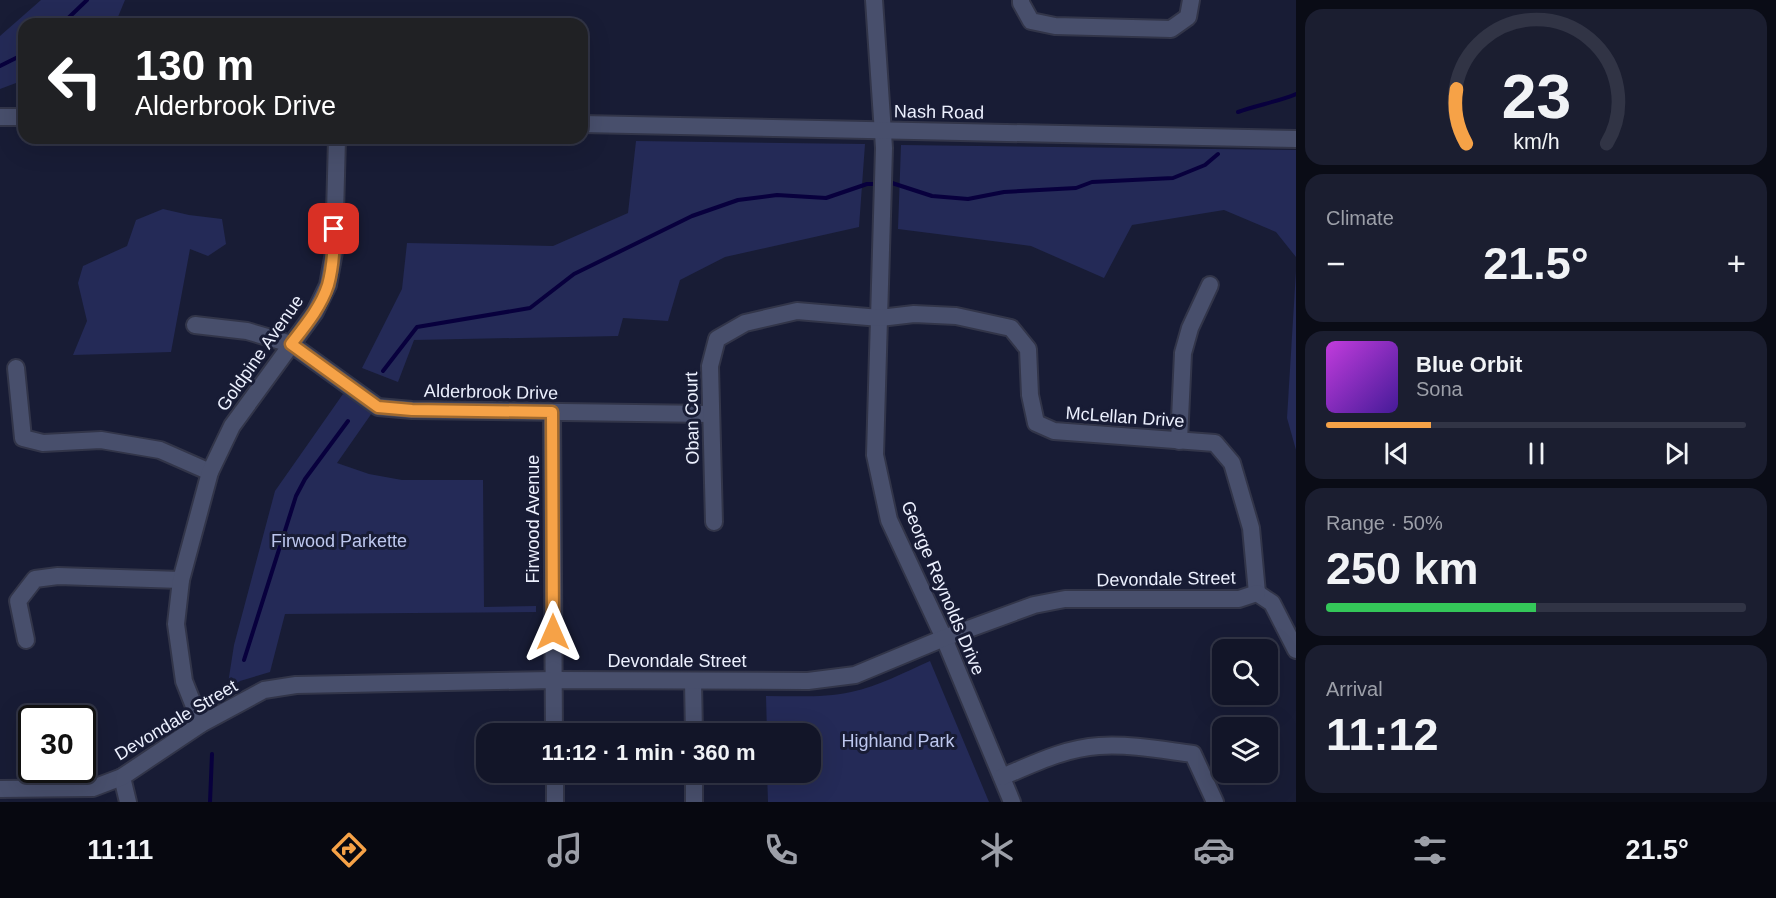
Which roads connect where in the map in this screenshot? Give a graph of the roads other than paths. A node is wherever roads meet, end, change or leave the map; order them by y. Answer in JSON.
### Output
{"nodes":[{"id":1,"x":874,"y":0,"type":"edge"},
{"id":2,"x":1021,"y":0,"type":"edge"},
{"id":3,"x":1191,"y":0,"type":"edge"},
{"id":4,"x":0,"y":117,"type":"edge"},
{"id":5,"x":18,"y":117,"type":"edge"},
{"id":6,"x":588,"y":124,"type":"edge"},
{"id":7,"x":883,"y":130,"type":"junction"},
{"id":8,"x":1296,"y":139,"type":"edge"},
{"id":9,"x":337,"y":144,"type":"edge"},
{"id":10,"x":1210,"y":285,"type":"dead end"},
{"id":11,"x":880,"y":318,"type":"junction"},
{"id":12,"x":195,"y":325,"type":"dead end"},
{"id":13,"x":291,"y":344,"type":"junction"},
{"id":14,"x":16,"y":368,"type":"dead end"},
{"id":15,"x":552,"y":412,"type":"junction"},
{"id":16,"x":710,"y":414,"type":"junction"},
{"id":17,"x":1179,"y":441,"type":"junction"},
{"id":18,"x":210,"y":472,"type":"junction"},
{"id":19,"x":714,"y":522,"type":"dead end"},
{"id":20,"x":181,"y":580,"type":"junction"},
{"id":21,"x":1257,"y":593,"type":"junction"},
{"id":22,"x":944,"y":638,"type":"junction"},
{"id":23,"x":26,"y":640,"type":"dead end"},
{"id":24,"x":1296,"y":650,"type":"edge"},
{"id":25,"x":553,"y":680,"type":"junction"},
{"id":26,"x":693,"y":681,"type":"junction"},
{"id":27,"x":554,"y":723,"type":"edge"},
{"id":28,"x":694,"y":723,"type":"edge"},
{"id":29,"x":201,"y":724,"type":"junction"},
{"id":30,"x":122,"y":777,"type":"junction"},
{"id":31,"x":1002,"y":777,"type":"junction"},
{"id":32,"x":555,"y":783,"type":"edge"},
{"id":33,"x":694,"y":783,"type":"edge"},
{"id":34,"x":0,"y":789,"type":"edge"},
{"id":35,"x":128,"y":802,"type":"edge"},
{"id":36,"x":555,"y":802,"type":"edge"},
{"id":37,"x":694,"y":802,"type":"edge"},
{"id":38,"x":1012,"y":802,"type":"edge"},
{"id":39,"x":1215,"y":802,"type":"edge"}],
"edges":[{"from":1,"to":7,"type":"street","name":"George Reynolds Drive"},
{"from":2,"to":3,"type":"street"},
{"from":4,"to":5,"type":"street"},
{"from":6,"to":7,"type":"street","name":"Nash Road"},
{"from":7,"to":8,"type":"street","name":"Nash Road"},
{"from":7,"to":11,"type":"street","name":"George Reynolds Drive"},
{"from":9,"to":13,"type":"street","name":"Goldpine Avenue"},
{"from":10,"to":17,"type":"street"},
{"from":11,"to":16,"type":"street","name":"Oban Court"},
{"from":11,"to":17,"type":"street","name":"McLellan Drive"},
{"from":11,"to":22,"type":"street","name":"George Reynolds Drive"},
{"from":12,"to":13,"type":"street","name":"Alderbrook Drive"},
{"from":13,"to":15,"type":"street","name":"Alderbrook Drive"},
{"from":13,"to":18,"type":"street","name":"Goldpine Avenue"},
{"from":14,"to":18,"type":"street"},
{"from":15,"to":16,"type":"street","name":"Alderbrook Drive"},
{"from":15,"to":25,"type":"street","name":"Firwood Avenue"},
{"from":16,"to":19,"type":"street","name":"Oban Court"},
{"from":17,"to":21,"type":"street","name":"McLellan Drive"},
{"from":18,"to":20,"type":"street","name":"Goldpine Avenue"},
{"from":20,"to":23,"type":"street"},
{"from":20,"to":29,"type":"street","name":"Goldpine Avenue"},
{"from":21,"to":22,"type":"street","name":"Devondale Street"},
{"from":21,"to":24,"type":"street"},
{"from":22,"to":26,"type":"street","name":"Devondale Street"},
{"from":22,"to":31,"type":"street","name":"George Reynolds Drive"},
{"from":25,"to":26,"type":"street","name":"Devondale Street"},
{"from":25,"to":27,"type":"street","name":"Firwood Avenue"},
{"from":25,"to":29,"type":"street","name":"Devondale Street"},
{"from":26,"to":28,"type":"street"},
{"from":29,"to":30,"type":"street","name":"Devondale Street"},
{"from":30,"to":34,"type":"street","name":"Devondale Street"},
{"from":30,"to":35,"type":"street"},
{"from":31,"to":38,"type":"street","name":"George Reynolds Drive"},
{"from":31,"to":39,"type":"street"},
{"from":32,"to":36,"type":"street"},
{"from":33,"to":37,"type":"street"}]}
